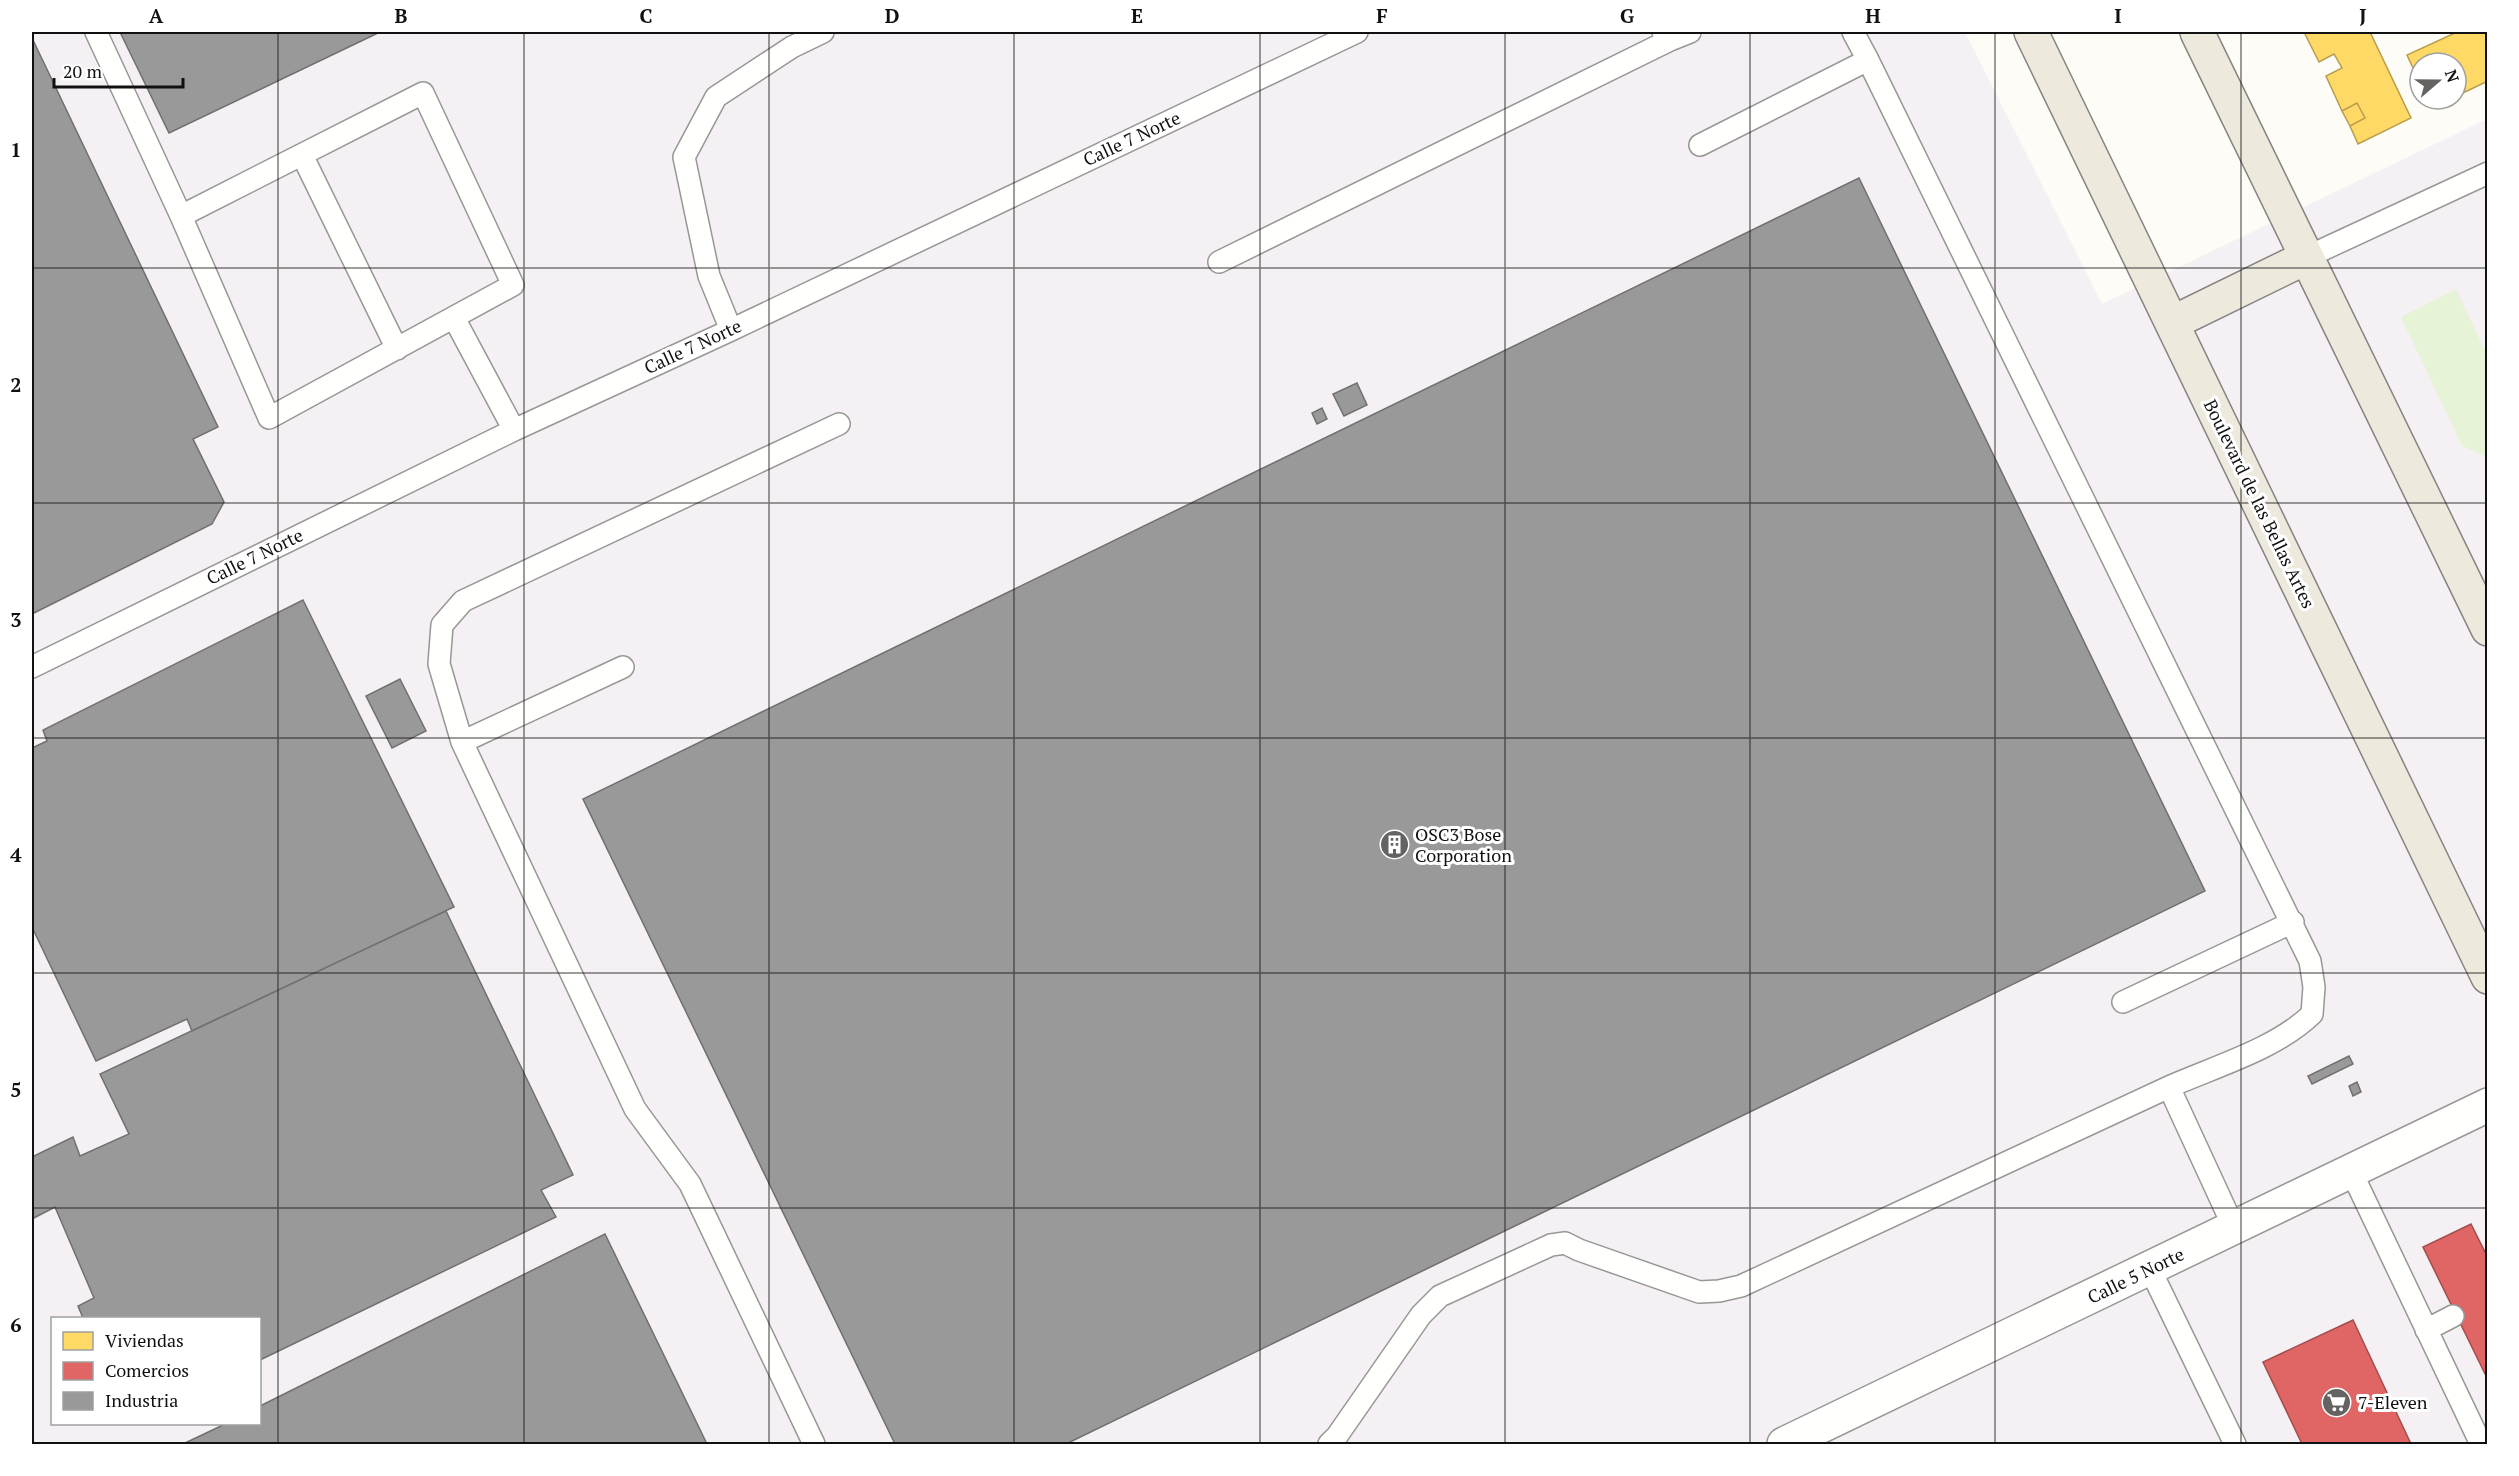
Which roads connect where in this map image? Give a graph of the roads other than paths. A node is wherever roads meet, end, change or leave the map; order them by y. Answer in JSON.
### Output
{"nodes":[{"id":1,"x":96,"y":32,"type":"edge"},
{"id":2,"x":823,"y":32,"type":"edge"},
{"id":3,"x":1357,"y":32,"type":"edge"},
{"id":4,"x":1690,"y":32,"type":"edge"},
{"id":5,"x":1853,"y":32,"type":"edge"},
{"id":6,"x":2031,"y":32,"type":"edge"},
{"id":7,"x":2197,"y":32,"type":"edge"},
{"id":8,"x":1667,"y":36,"type":"edge"},
{"id":9,"x":1868,"y":60,"type":"junction"},
{"id":10,"x":1700,"y":145,"type":"dead end"},
{"id":11,"x":302,"y":155,"type":"junction"},
{"id":12,"x":2487,"y":173,"type":"edge"},
{"id":13,"x":181,"y":216,"type":"junction"},
{"id":14,"x":2307,"y":257,"type":"junction"},
{"id":15,"x":1219,"y":262,"type":"dead end"},
{"id":16,"x":454,"y":318,"type":"junction"},
{"id":17,"x":2172,"y":323,"type":"junction"},
{"id":18,"x":731,"y":330,"type":"junction"},
{"id":19,"x":398,"y":349,"type":"junction"},
{"id":20,"x":839,"y":424,"type":"dead end"},
{"id":21,"x":514,"y":430,"type":"junction"},
{"id":22,"x":2487,"y":629,"type":"edge"},
{"id":23,"x":32,"y":667,"type":"edge"},
{"id":24,"x":623,"y":667,"type":"dead end"},
{"id":25,"x":462,"y":742,"type":"junction"},
{"id":26,"x":2293,"y":921,"type":"junction"},
{"id":27,"x":2487,"y":977,"type":"edge"},
{"id":28,"x":2123,"y":1002,"type":"dead end"},
{"id":29,"x":2169,"y":1087,"type":"junction"},
{"id":30,"x":2487,"y":1105,"type":"edge"},
{"id":31,"x":2351,"y":1172,"type":"junction"},
{"id":32,"x":2234,"y":1228,"type":"junction"},
{"id":33,"x":2150,"y":1269,"type":"junction"},
{"id":34,"x":2453,"y":1316,"type":"dead end"},
{"id":35,"x":2426,"y":1330,"type":"junction"},
{"id":36,"x":814,"y":1444,"type":"edge"},
{"id":37,"x":1329,"y":1444,"type":"edge"},
{"id":38,"x":1784,"y":1444,"type":"edge"},
{"id":39,"x":2235,"y":1444,"type":"edge"},
{"id":40,"x":2481,"y":1444,"type":"edge"}],
"edges":[{"from":1,"to":13,"type":"lane"},
{"from":2,"to":18,"type":"lane"},
{"from":3,"to":18,"type":"lane","name":"Calle 7 Norte"},
{"from":4,"to":8,"type":"lane"},
{"from":5,"to":9,"type":"lane"},
{"from":6,"to":17,"type":"main road","name":"Boulevard de las Bellas Artes"},
{"from":7,"to":14,"type":"main road"},
{"from":8,"to":15,"type":"lane"},
{"from":9,"to":10,"type":"lane"},
{"from":9,"to":26,"type":"lane"},
{"from":11,"to":13,"type":"lane"},
{"from":11,"to":16,"type":"lane"},
{"from":11,"to":19,"type":"lane"},
{"from":12,"to":14,"type":"lane"},
{"from":13,"to":19,"type":"lane"},
{"from":14,"to":17,"type":"main road"},
{"from":14,"to":22,"type":"main road"},
{"from":16,"to":19,"type":"lane"},
{"from":16,"to":21,"type":"lane"},
{"from":17,"to":27,"type":"main road","name":"Boulevard de las Bellas Artes"},
{"from":18,"to":21,"type":"lane","name":"Calle 7 Norte"},
{"from":20,"to":25,"type":"lane"},
{"from":21,"to":23,"type":"lane","name":"Calle 7 Norte"},
{"from":24,"to":25,"type":"lane"},
{"from":25,"to":36,"type":"lane"},
{"from":26,"to":28,"type":"lane"},
{"from":26,"to":29,"type":"lane"},
{"from":29,"to":32,"type":"lane"},
{"from":29,"to":37,"type":"lane"},
{"from":30,"to":31,"type":"street","name":"Calle 5 Norte"},
{"from":31,"to":32,"type":"street","name":"Calle 5 Norte"},
{"from":31,"to":35,"type":"lane"},
{"from":32,"to":33,"type":"street","name":"Calle 5 Norte"},
{"from":33,"to":38,"type":"street","name":"Calle 5 Norte"},
{"from":33,"to":39,"type":"lane"},
{"from":34,"to":35,"type":"lane"},
{"from":35,"to":40,"type":"lane"}]}
